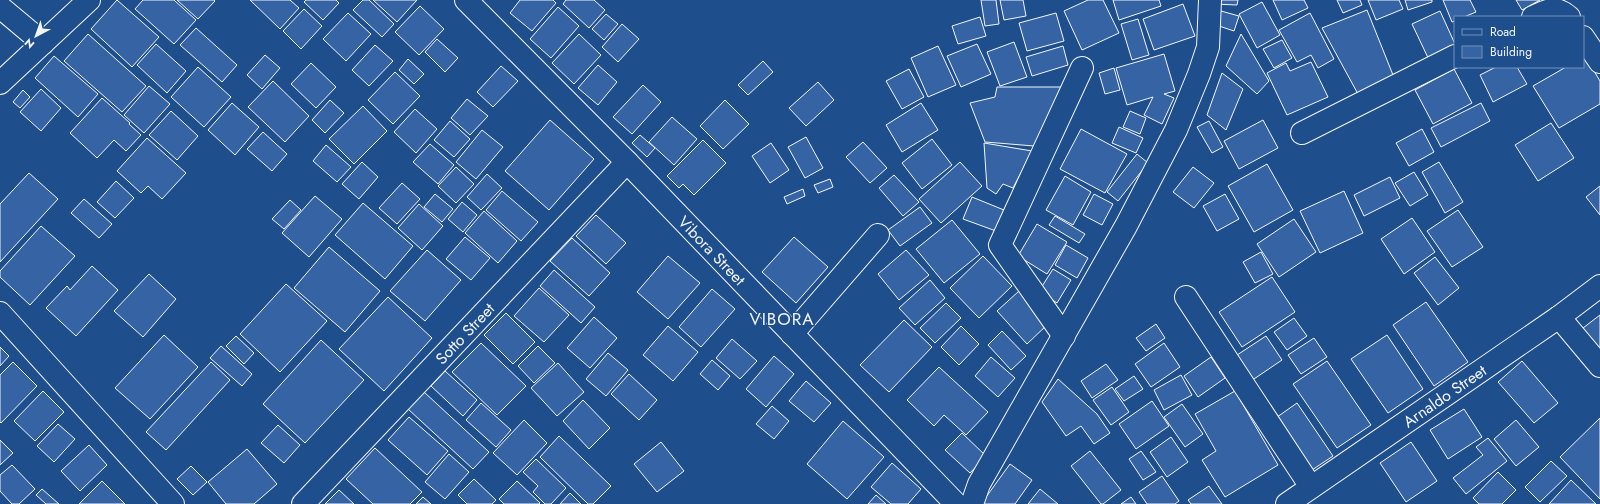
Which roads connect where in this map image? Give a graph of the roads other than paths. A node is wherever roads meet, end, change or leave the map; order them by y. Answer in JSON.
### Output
{"nodes":[{"id":1,"x":89,"y":0,"type":"edge"},
{"id":2,"x":466,"y":0,"type":"edge"},
{"id":3,"x":1210,"y":0,"type":"edge"},
{"id":4,"x":0,"y":7,"type":"edge"},
{"id":5,"x":1535,"y":16,"type":"edge"},
{"id":6,"x":1568,"y":16,"type":"edge"},
{"id":7,"x":1584,"y":38,"type":"edge"},
{"id":8,"x":42,"y":43,"type":"junction"},
{"id":9,"x":1454,"y":57,"type":"edge"},
{"id":10,"x":1600,"y":62,"type":"edge"},
{"id":11,"x":1082,"y":68,"type":"dead end"},
{"id":12,"x":0,"y":83,"type":"edge"},
{"id":13,"x":1302,"y":133,"type":"dead end"},
{"id":14,"x":627,"y":162,"type":"junction"},
{"id":15,"x":878,"y":235,"type":"dead end"},
{"id":16,"x":1600,"y":286,"type":"edge"},
{"id":17,"x":1186,"y":297,"type":"dead end"},
{"id":18,"x":0,"y":313,"type":"edge"},
{"id":19,"x":1559,"y":317,"type":"junction"},
{"id":20,"x":792,"y":334,"type":"junction"},
{"id":21,"x":1064,"y":336,"type":"junction"},
{"id":22,"x":1600,"y":366,"type":"edge"},
{"id":23,"x":1311,"y":487,"type":"junction"},
{"id":24,"x":173,"y":504,"type":"edge"},
{"id":25,"x":303,"y":504,"type":"edge"},
{"id":26,"x":956,"y":504,"type":"edge"},
{"id":27,"x":972,"y":504,"type":"edge"},
{"id":28,"x":1287,"y":504,"type":"edge"}],
"edges":[{"from":1,"to":8,"type":"street"},
{"from":2,"to":14,"type":"street","name":"Vibora Street"},
{"from":3,"to":21,"type":"street"},
{"from":4,"to":8,"type":"street"},
{"from":5,"to":6,"type":"street"},
{"from":7,"to":10,"type":"street"},
{"from":8,"to":12,"type":"street"},
{"from":9,"to":13,"type":"street"},
{"from":11,"to":21,"type":"street"},
{"from":14,"to":20,"type":"street","name":"Vibora Street"},
{"from":14,"to":25,"type":"street","name":"Sotto Street"},
{"from":15,"to":20,"type":"street"},
{"from":16,"to":19,"type":"street","name":"Arnaldo Street"},
{"from":17,"to":23,"type":"street"},
{"from":18,"to":24,"type":"street"},
{"from":19,"to":22,"type":"street"},
{"from":19,"to":23,"type":"street","name":"Arnaldo Street"},
{"from":20,"to":26,"type":"street","name":"Vibora Street"},
{"from":21,"to":27,"type":"street"},
{"from":23,"to":28,"type":"street","name":"Arnaldo Street"}]}
